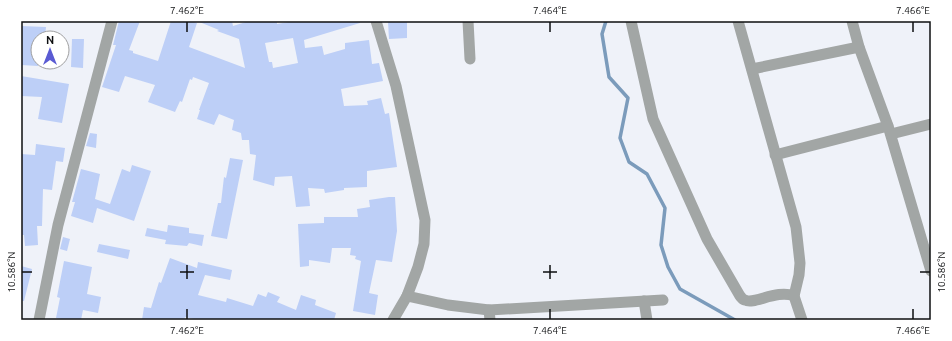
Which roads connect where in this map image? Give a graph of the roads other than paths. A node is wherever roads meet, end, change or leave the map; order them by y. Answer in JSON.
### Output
{"nodes":[{"id":1,"x":112,"y":21,"type":"edge"},
{"id":2,"x":376,"y":21,"type":"edge"},
{"id":3,"x":468,"y":21,"type":"edge"},
{"id":4,"x":631,"y":21,"type":"edge"},
{"id":5,"x":738,"y":21,"type":"edge"},
{"id":6,"x":852,"y":21,"type":"edge"},
{"id":7,"x":859,"y":47,"type":"junction"},
{"id":8,"x":470,"y":59,"type":"dead end"},
{"id":9,"x":752,"y":69,"type":"junction"},
{"id":10,"x":931,"y":124,"type":"edge"},
{"id":11,"x":890,"y":130,"type":"junction"},
{"id":12,"x":775,"y":155,"type":"junction"},
{"id":13,"x":931,"y":271,"type":"edge"},
{"id":14,"x":406,"y":296,"type":"junction"},
{"id":15,"x":794,"y":296,"type":"junction"},
{"id":16,"x":663,"y":300,"type":"dead end"},
{"id":17,"x":644,"y":301,"type":"junction"},
{"id":18,"x":490,"y":315,"type":"edge"},
{"id":19,"x":39,"y":320,"type":"edge"},
{"id":20,"x":393,"y":320,"type":"edge"},
{"id":21,"x":647,"y":320,"type":"edge"},
{"id":22,"x":802,"y":320,"type":"edge"}],
"edges":[{"from":1,"to":19,"type":"street"},
{"from":2,"to":14,"type":"street"},
{"from":3,"to":8,"type":"street"},
{"from":4,"to":15,"type":"street"},
{"from":5,"to":9,"type":"street"},
{"from":6,"to":7,"type":"street"},
{"from":7,"to":9,"type":"street"},
{"from":7,"to":11,"type":"street"},
{"from":9,"to":12,"type":"street"},
{"from":10,"to":11,"type":"street"},
{"from":11,"to":12,"type":"street"},
{"from":11,"to":13,"type":"street"},
{"from":12,"to":15,"type":"street"},
{"from":14,"to":18,"type":"street"},
{"from":14,"to":20,"type":"street"},
{"from":15,"to":22,"type":"street"},
{"from":16,"to":17,"type":"street"},
{"from":17,"to":18,"type":"street"},
{"from":17,"to":21,"type":"street"}]}
